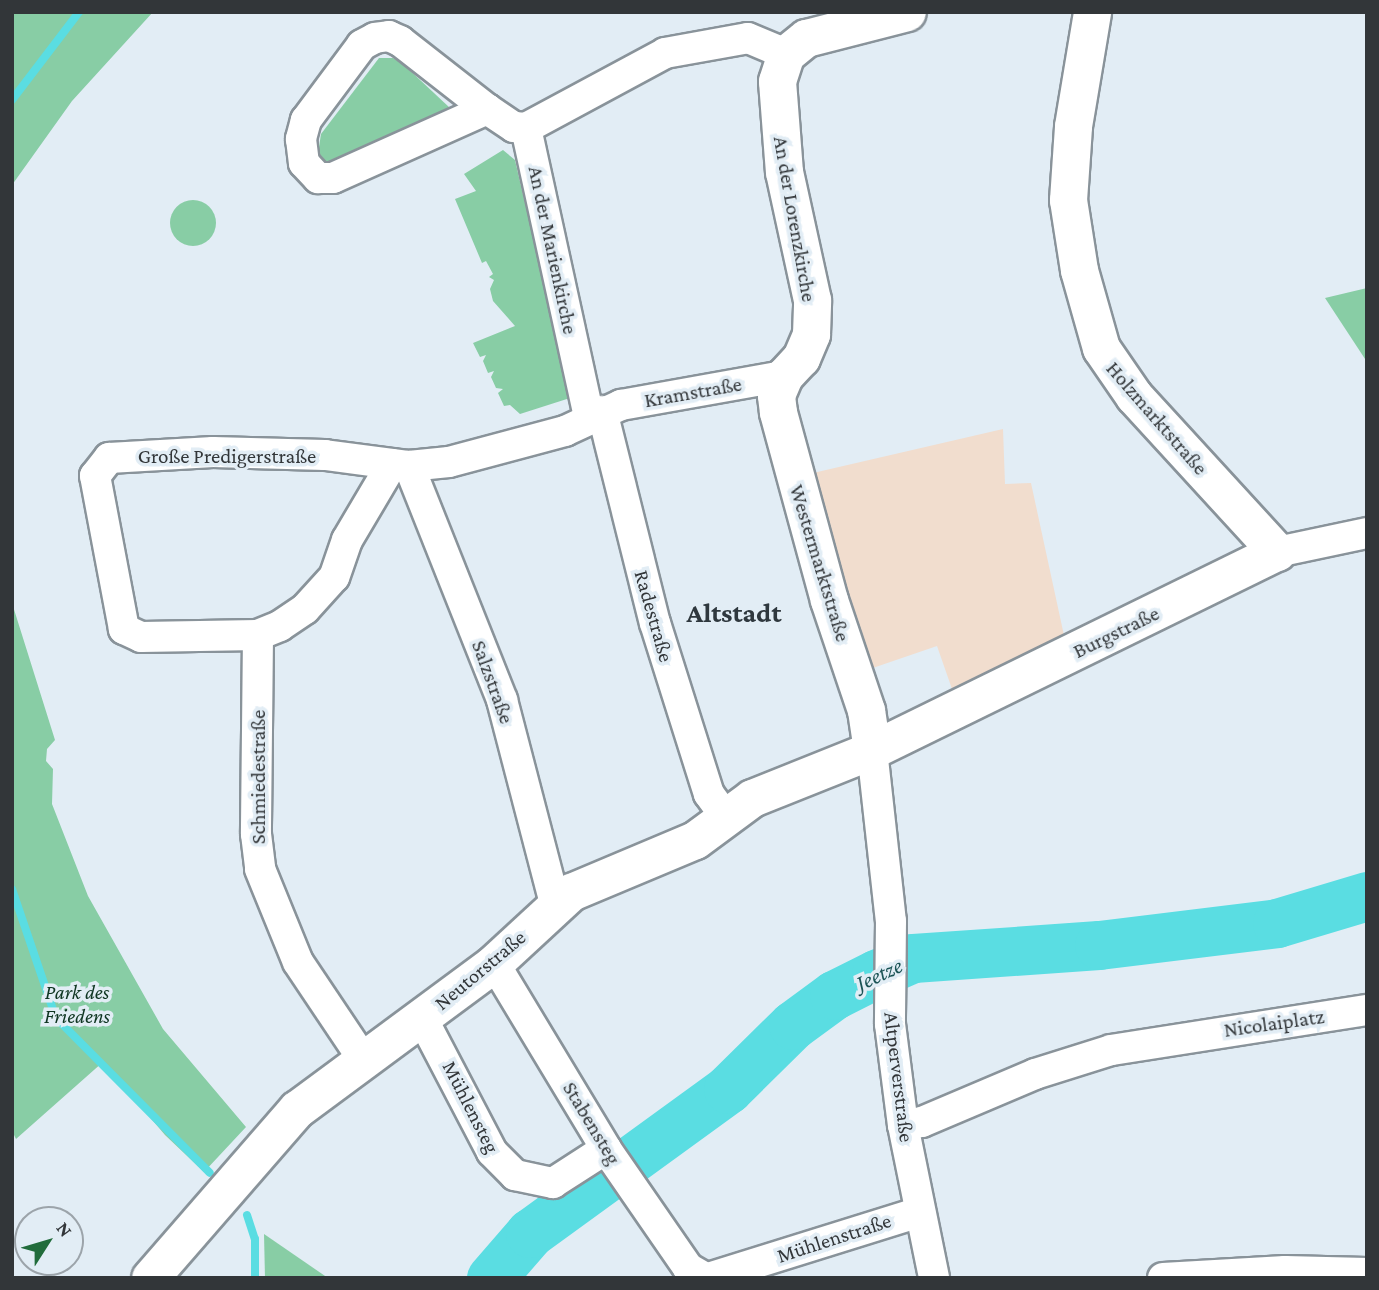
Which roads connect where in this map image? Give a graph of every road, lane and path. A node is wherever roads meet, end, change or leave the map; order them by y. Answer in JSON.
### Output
{"nodes":[{"id":1,"x":907,"y":12,"type":"edge"},
{"id":2,"x":1092,"y":12,"type":"edge"},
{"id":3,"x":786,"y":54,"type":"junction"},
{"id":4,"x":487,"y":108,"type":"junction"},
{"id":5,"x":526,"y":128,"type":"junction"},
{"id":6,"x":784,"y":376,"type":"junction"},
{"id":7,"x":596,"y":414,"type":"junction"},
{"id":8,"x":401,"y":465,"type":"junction"},
{"id":9,"x":1367,"y":534,"type":"edge"},
{"id":10,"x":1277,"y":552,"type":"junction"},
{"id":11,"x":258,"y":635,"type":"junction"},
{"id":12,"x":872,"y":750,"type":"junction"},
{"id":13,"x":724,"y":815,"type":"junction"},
{"id":14,"x":555,"y":904,"type":"junction"},
{"id":15,"x":494,"y":963,"type":"junction"},
{"id":16,"x":1367,"y":1010,"type":"edge"},
{"id":17,"x":422,"y":1018,"type":"junction"},
{"id":18,"x":363,"y":1059,"type":"junction"},
{"id":19,"x":903,"y":1125,"type":"junction"},
{"id":20,"x":615,"y":1161,"type":"junction"},
{"id":21,"x":920,"y":1212,"type":"junction"},
{"id":22,"x":1367,"y":1273,"type":"edge"},
{"id":23,"x":699,"y":1277,"type":"edge"},
{"id":24,"x":150,"y":1278,"type":"edge"},
{"id":25,"x":706,"y":1278,"type":"edge"},
{"id":26,"x":934,"y":1278,"type":"edge"},
{"id":27,"x":1163,"y":1278,"type":"edge"}],
"edges":[{"from":1,"to":3,"type":"street"},
{"from":2,"to":10,"type":"street","name":"Holzmarktstraße"},
{"from":3,"to":5,"type":"street"},
{"from":3,"to":6,"type":"street","name":"An der Lorenzkirche"},
{"from":4,"to":4,"type":"street"},
{"from":4,"to":5,"type":"street"},
{"from":5,"to":7,"type":"street","name":"An der Marienkirche"},
{"from":6,"to":7,"type":"street","name":"Kramstraße"},
{"from":6,"to":12,"type":"street","name":"Westermarktstraße"},
{"from":7,"to":8,"type":"street"},
{"from":7,"to":13,"type":"street","name":"Radestraße"},
{"from":8,"to":11,"type":"street"},
{"from":8,"to":11,"type":"street","name":"Große Predigerstraße"},
{"from":8,"to":14,"type":"street","name":"Salzstraße"},
{"from":9,"to":10,"type":"street","name":"Burgstraße"},
{"from":10,"to":12,"type":"street","name":"Burgstraße"},
{"from":11,"to":18,"type":"street","name":"Schmiedestraße"},
{"from":12,"to":13,"type":"street","name":"Neutorstraße"},
{"from":12,"to":19,"type":"street","name":"Altperverstraße"},
{"from":13,"to":14,"type":"street","name":"Neutorstraße"},
{"from":14,"to":15,"type":"street","name":"Neutorstraße"},
{"from":15,"to":17,"type":"street","name":"Neutorstraße"},
{"from":15,"to":20,"type":"street","name":"Stabensteg"},
{"from":16,"to":19,"type":"street","name":"Nicolaiplatz"},
{"from":17,"to":18,"type":"street","name":"Neutorstraße"},
{"from":17,"to":20,"type":"street","name":"Mühlensteg"},
{"from":18,"to":24,"type":"street","name":"Neutorstraße"},
{"from":19,"to":21,"type":"street","name":"Altperverstraße"},
{"from":20,"to":23,"type":"street","name":"Stabensteg"},
{"from":21,"to":25,"type":"street","name":"Mühlenstraße"},
{"from":21,"to":26,"type":"street","name":"Altperverstraße"},
{"from":22,"to":27,"type":"street"},
{"from":23,"to":25,"type":"street","name":"Mühlenstraße"}]}
